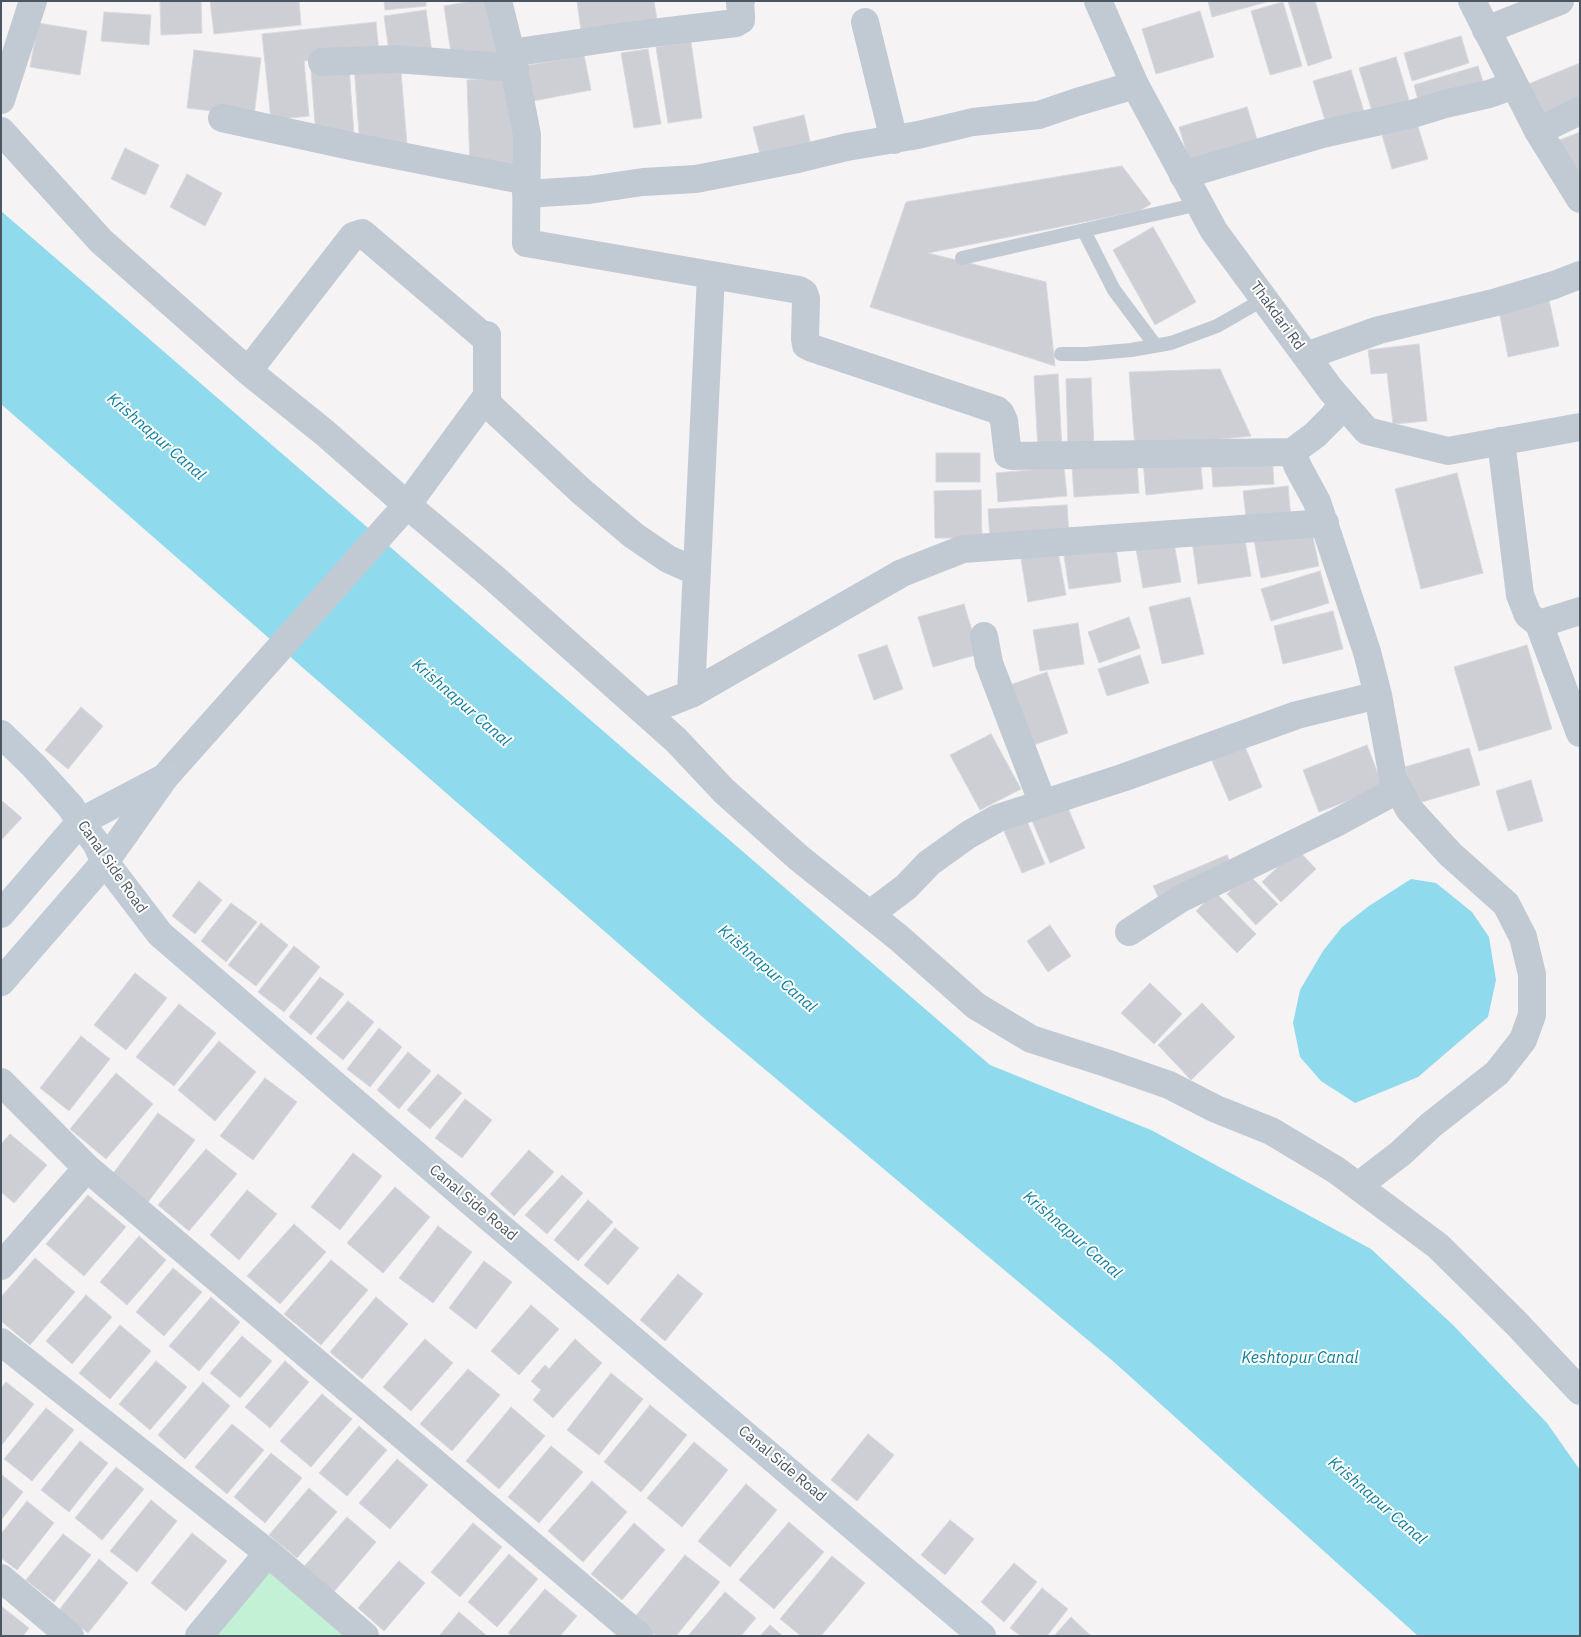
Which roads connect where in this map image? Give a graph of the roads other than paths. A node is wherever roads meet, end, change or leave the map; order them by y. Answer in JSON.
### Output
{"nodes":[{"id":1,"x":33,"y":1,"type":"edge"},
{"id":2,"x":498,"y":1,"type":"edge"},
{"id":3,"x":741,"y":1,"type":"edge"},
{"id":4,"x":1098,"y":1,"type":"edge"},
{"id":5,"x":1472,"y":1,"type":"edge"},
{"id":6,"x":1560,"y":1,"type":"edge"},
{"id":7,"x":865,"y":22,"type":"dead end"},
{"id":8,"x":1486,"y":30,"type":"junction"},
{"id":9,"x":513,"y":60,"type":"junction"},
{"id":10,"x":322,"y":62,"type":"dead end"},
{"id":11,"x":1135,"y":85,"type":"junction"},
{"id":12,"x":1514,"y":85,"type":"junction"},
{"id":13,"x":1,"y":100,"type":"edge"},
{"id":14,"x":1580,"y":111,"type":"edge"},
{"id":15,"x":222,"y":118,"type":"dead end"},
{"id":16,"x":1,"y":131,"type":"edge"},
{"id":17,"x":1538,"y":131,"type":"junction"},
{"id":18,"x":894,"y":140,"type":"junction"},
{"id":19,"x":1184,"y":175,"type":"junction"},
{"id":20,"x":527,"y":187,"type":"junction"},
{"id":21,"x":1580,"y":199,"type":"edge"},
{"id":22,"x":1199,"y":204,"type":"junction"},
{"id":23,"x":1084,"y":231,"type":"junction"},
{"id":24,"x":962,"y":258,"type":"dead end"},
{"id":25,"x":711,"y":275,"type":"junction"},
{"id":26,"x":1580,"y":275,"type":"edge"},
{"id":27,"x":1264,"y":299,"type":"junction"},
{"id":28,"x":1155,"y":345,"type":"junction"},
{"id":29,"x":1061,"y":354,"type":"dead end"},
{"id":30,"x":1306,"y":356,"type":"junction"},
{"id":31,"x":248,"y":371,"type":"junction"},
{"id":32,"x":487,"y":396,"type":"junction"},
{"id":33,"x":1343,"y":404,"type":"junction"},
{"id":34,"x":1580,"y":427,"type":"edge"},
{"id":35,"x":1501,"y":441,"type":"junction"},
{"id":36,"x":1292,"y":452,"type":"junction"},
{"id":37,"x":407,"y":505,"type":"junction"},
{"id":38,"x":1325,"y":523,"type":"junction"},
{"id":39,"x":697,"y":572,"type":"junction"},
{"id":40,"x":1580,"y":610,"type":"edge"},
{"id":41,"x":1539,"y":624,"type":"junction"},
{"id":42,"x":984,"y":636,"type":"dead end"},
{"id":43,"x":691,"y":694,"type":"junction"},
{"id":44,"x":1378,"y":694,"type":"junction"},
{"id":45,"x":645,"y":712,"type":"junction"},
{"id":46,"x":1580,"y":733,"type":"edge"},
{"id":47,"x":1,"y":734,"type":"edge"},
{"id":48,"x":167,"y":775,"type":"junction"},
{"id":49,"x":1399,"y":789,"type":"junction"},
{"id":50,"x":1043,"y":804,"type":"junction"},
{"id":51,"x":80,"y":822,"type":"junction"},
{"id":52,"x":105,"y":862,"type":"junction"},
{"id":53,"x":1,"y":914,"type":"edge"},
{"id":54,"x":870,"y":914,"type":"junction"},
{"id":55,"x":1129,"y":932,"type":"dead end"},
{"id":56,"x":1,"y":982,"type":"edge"},
{"id":57,"x":1,"y":1082,"type":"edge"},
{"id":58,"x":87,"y":1168,"type":"junction"},
{"id":59,"x":1358,"y":1186,"type":"junction"},
{"id":60,"x":1,"y":1266,"type":"edge"},
{"id":61,"x":1,"y":1342,"type":"edge"},
{"id":62,"x":1580,"y":1391,"type":"edge"},
{"id":63,"x":268,"y":1553,"type":"junction"},
{"id":64,"x":1,"y":1578,"type":"edge"},
{"id":65,"x":623,"y":1631,"type":"edge"},
{"id":66,"x":70,"y":1636,"type":"edge"},
{"id":67,"x":199,"y":1636,"type":"edge"},
{"id":68,"x":365,"y":1636,"type":"edge"},
{"id":69,"x":982,"y":1636,"type":"edge"}],
"edges":[{"from":1,"to":13,"type":"street"},
{"from":2,"to":9,"type":"street"},
{"from":3,"to":9,"type":"street"},
{"from":4,"to":11,"type":"street","name":"Thakdari Rd"},
{"from":5,"to":8,"type":"street"},
{"from":6,"to":8,"type":"street"},
{"from":7,"to":18,"type":"street"},
{"from":8,"to":12,"type":"street"},
{"from":9,"to":10,"type":"street"},
{"from":9,"to":20,"type":"street"},
{"from":11,"to":18,"type":"street"},
{"from":11,"to":19,"type":"street","name":"Thakdari Rd"},
{"from":12,"to":17,"type":"street"},
{"from":12,"to":19,"type":"street"},
{"from":14,"to":17,"type":"street"},
{"from":15,"to":20,"type":"street"},
{"from":16,"to":31,"type":"street"},
{"from":17,"to":21,"type":"street"},
{"from":18,"to":20,"type":"street"},
{"from":19,"to":22,"type":"street","name":"Thakdari Rd"},
{"from":20,"to":25,"type":"street"},
{"from":22,"to":23,"type":"lane"},
{"from":22,"to":27,"type":"street","name":"Thakdari Rd"},
{"from":23,"to":24,"type":"lane"},
{"from":23,"to":28,"type":"lane"},
{"from":25,"to":36,"type":"street"},
{"from":25,"to":39,"type":"street"},
{"from":26,"to":30,"type":"street"},
{"from":27,"to":28,"type":"lane"},
{"from":27,"to":30,"type":"street","name":"Thakdari Rd"},
{"from":28,"to":29,"type":"lane"},
{"from":30,"to":33,"type":"street","name":"Thakdari Rd"},
{"from":31,"to":32,"type":"street"},
{"from":31,"to":37,"type":"street"},
{"from":32,"to":37,"type":"street"},
{"from":32,"to":39,"type":"street"},
{"from":33,"to":35,"type":"street","name":"Thakdari Rd"},
{"from":33,"to":36,"type":"street"},
{"from":34,"to":35,"type":"street","name":"Thakdari Rd"},
{"from":35,"to":41,"type":"street"},
{"from":36,"to":38,"type":"street"},
{"from":37,"to":45,"type":"street"},
{"from":37,"to":48,"type":"street"},
{"from":38,"to":43,"type":"street"},
{"from":38,"to":44,"type":"street"},
{"from":39,"to":43,"type":"street"},
{"from":40,"to":41,"type":"street"},
{"from":41,"to":46,"type":"street"},
{"from":42,"to":50,"type":"street"},
{"from":43,"to":45,"type":"street"},
{"from":44,"to":49,"type":"street"},
{"from":44,"to":50,"type":"street"},
{"from":45,"to":54,"type":"street"},
{"from":47,"to":51,"type":"street","name":"Canal Side Road"},
{"from":48,"to":51,"type":"street"},
{"from":48,"to":52,"type":"street"},
{"from":49,"to":55,"type":"street"},
{"from":49,"to":59,"type":"street"},
{"from":50,"to":54,"type":"street"},
{"from":51,"to":52,"type":"street","name":"Canal Side Road"},
{"from":51,"to":53,"type":"street"},
{"from":52,"to":56,"type":"street"},
{"from":52,"to":69,"type":"street","name":"Canal Side Road"},
{"from":54,"to":59,"type":"street"},
{"from":57,"to":58,"type":"street"},
{"from":58,"to":60,"type":"street"},
{"from":58,"to":65,"type":"street"},
{"from":59,"to":62,"type":"street"},
{"from":61,"to":63,"type":"street"},
{"from":63,"to":67,"type":"street"},
{"from":63,"to":68,"type":"street"},
{"from":64,"to":66,"type":"street"}]}
